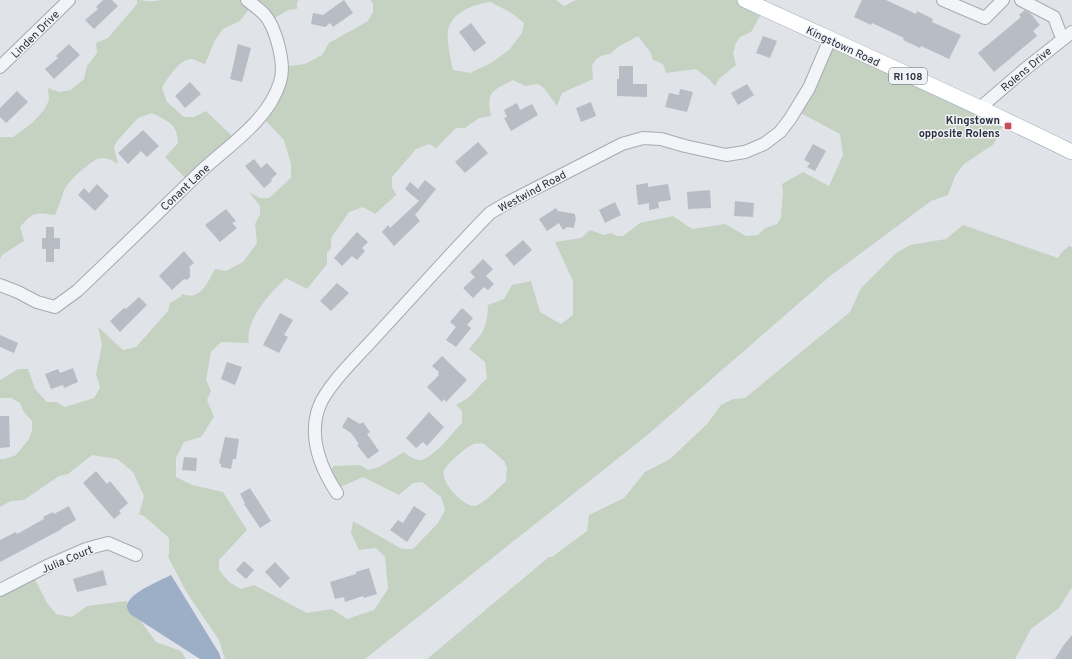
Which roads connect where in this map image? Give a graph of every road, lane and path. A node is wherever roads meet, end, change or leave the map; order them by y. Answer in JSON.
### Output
{"nodes":[{"id":1,"x":69,"y":0,"type":"edge"},
{"id":2,"x":247,"y":0,"type":"edge"},
{"id":3,"x":745,"y":0,"type":"edge"},
{"id":4,"x":943,"y":0,"type":"edge"},
{"id":5,"x":1003,"y":0,"type":"edge"},
{"id":6,"x":1021,"y":0,"type":"edge"},
{"id":7,"x":1068,"y":35,"type":"edge"},
{"id":8,"x":830,"y":39,"type":"junction"},
{"id":9,"x":0,"y":67,"type":"edge"},
{"id":10,"x":981,"y":108,"type":"junction"},
{"id":11,"x":1072,"y":152,"type":"edge"},
{"id":12,"x":0,"y":286,"type":"edge"},
{"id":13,"x":337,"y":493,"type":"dead end"},
{"id":14,"x":136,"y":555,"type":"dead end"},
{"id":15,"x":0,"y":590,"type":"edge"}],
"edges":[{"from":1,"to":9,"type":"street","name":"Linden Drive"},
{"from":2,"to":12,"type":"street","name":"Conant Lane"},
{"from":3,"to":8,"type":"main road","name":"Kingstown Road","number":"RI 108"},
{"from":4,"to":5,"type":"street"},
{"from":6,"to":7,"type":"street"},
{"from":7,"to":10,"type":"street","name":"Rolens Drive"},
{"from":8,"to":10,"type":"main road","name":"Kingstown Road","number":"RI 108"},
{"from":8,"to":13,"type":"street","name":"Westwind Road"},
{"from":10,"to":11,"type":"main road","name":"Kingstown Road","number":"RI 108"},
{"from":14,"to":15,"type":"street","name":"Julia Court"}]}
